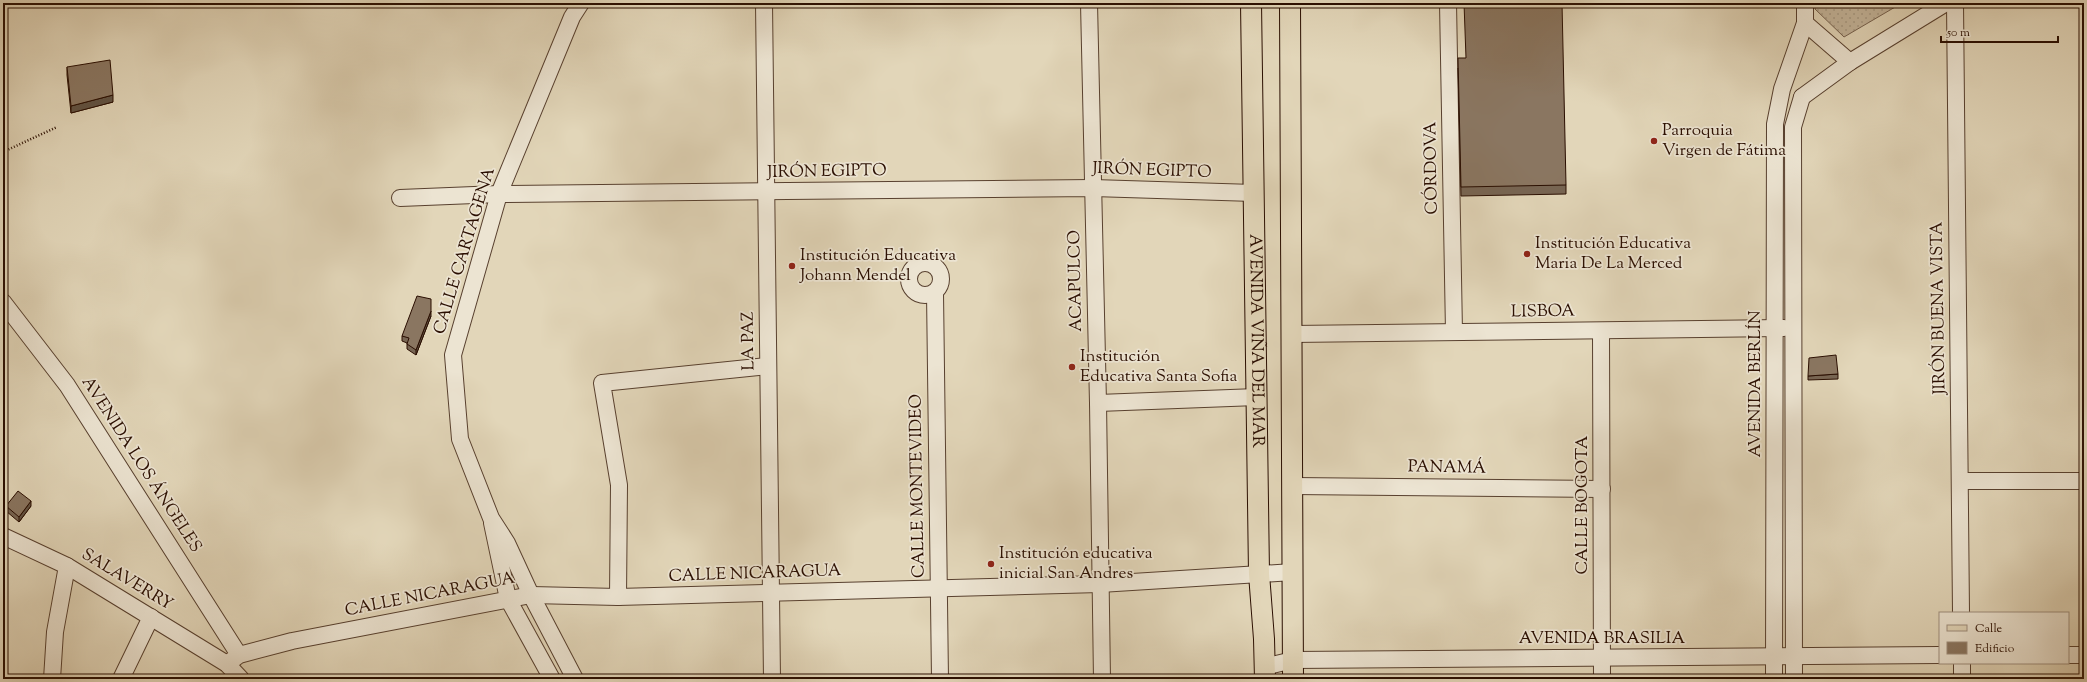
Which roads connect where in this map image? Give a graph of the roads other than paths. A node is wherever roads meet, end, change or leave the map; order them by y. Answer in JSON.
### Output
{"nodes":[{"id":1,"x":581,"y":3,"type":"edge"},
{"id":2,"x":764,"y":3,"type":"edge"},
{"id":3,"x":1089,"y":3,"type":"edge"},
{"id":4,"x":1251,"y":3,"type":"edge"},
{"id":5,"x":1290,"y":3,"type":"edge"},
{"id":6,"x":1448,"y":3,"type":"edge"},
{"id":7,"x":1805,"y":3,"type":"edge"},
{"id":8,"x":1946,"y":3,"type":"edge"},
{"id":9,"x":1956,"y":3,"type":"edge"},
{"id":10,"x":1805,"y":23,"type":"junction"},
{"id":11,"x":1850,"y":62,"type":"junction"},
{"id":12,"x":1782,"y":89,"type":"junction"},
{"id":13,"x":1802,"y":97,"type":"junction"},
{"id":14,"x":1093,"y":188,"type":"junction"},
{"id":15,"x":766,"y":192,"type":"junction"},
{"id":16,"x":1254,"y":193,"type":"junction"},
{"id":17,"x":499,"y":194,"type":"junction"},
{"id":18,"x":400,"y":198,"type":"dead end"},
{"id":19,"x":935,"y":293,"type":"dead end"},
{"id":20,"x":3,"y":302,"type":"edge"},
{"id":21,"x":1794,"y":328,"type":"junction"},
{"id":22,"x":1775,"y":329,"type":"junction"},
{"id":23,"x":1601,"y":331,"type":"junction"},
{"id":24,"x":1454,"y":332,"type":"junction"},
{"id":25,"x":1292,"y":334,"type":"junction"},
{"id":26,"x":768,"y":366,"type":"junction"},
{"id":27,"x":1256,"y":397,"type":"junction"},
{"id":28,"x":1098,"y":403,"type":"junction"},
{"id":29,"x":1960,"y":481,"type":"junction"},
{"id":30,"x":2084,"y":481,"type":"edge"},
{"id":31,"x":1293,"y":486,"type":"junction"},
{"id":32,"x":1602,"y":489,"type":"junction"},
{"id":33,"x":491,"y":518,"type":"junction"},
{"id":34,"x":3,"y":536,"type":"edge"},
{"id":35,"x":67,"y":566,"type":"junction"},
{"id":36,"x":1293,"y":572,"type":"junction"},
{"id":37,"x":1259,"y":574,"type":"junction"},
{"id":38,"x":1100,"y":584,"type":"junction"},
{"id":39,"x":938,"y":587,"type":"junction"},
{"id":40,"x":771,"y":593,"type":"junction"},
{"id":41,"x":531,"y":595,"type":"junction"},
{"id":42,"x":618,"y":597,"type":"junction"},
{"id":43,"x":508,"y":599,"type":"junction"},
{"id":44,"x":1961,"y":612,"type":"edge"},
{"id":45,"x":151,"y":618,"type":"junction"},
{"id":46,"x":2084,"y":654,"type":"edge"},
{"id":47,"x":2069,"y":655,"type":"edge"},
{"id":48,"x":1775,"y":656,"type":"junction"},
{"id":49,"x":1794,"y":656,"type":"junction"},
{"id":50,"x":1939,"y":656,"type":"edge"},
{"id":51,"x":1602,"y":658,"type":"junction"},
{"id":52,"x":233,"y":660,"type":"junction"},
{"id":53,"x":1962,"y":664,"type":"edge"},
{"id":54,"x":1293,"y":669,"type":"edge"},
{"id":55,"x":1265,"y":673,"type":"edge"},
{"id":56,"x":52,"y":679,"type":"edge"},
{"id":57,"x":121,"y":679,"type":"edge"},
{"id":58,"x":241,"y":679,"type":"edge"},
{"id":59,"x":552,"y":679,"type":"edge"},
{"id":60,"x":575,"y":679,"type":"edge"},
{"id":61,"x":772,"y":679,"type":"edge"},
{"id":62,"x":940,"y":679,"type":"edge"},
{"id":63,"x":1102,"y":679,"type":"edge"},
{"id":64,"x":1602,"y":679,"type":"edge"},
{"id":65,"x":1774,"y":679,"type":"edge"},
{"id":66,"x":1794,"y":679,"type":"edge"},
{"id":67,"x":1962,"y":679,"type":"edge"}],
"edges":[{"from":1,"to":17,"type":"street","name":"CALLE CARTAGENA"},
{"from":2,"to":15,"type":"street","name":"LA PAZ"},
{"from":3,"to":14,"type":"street","name":"ACAPULCO"},
{"from":4,"to":16,"type":"main road","name":"AVENIDA VIÑA DEL MAR"},
{"from":5,"to":25,"type":"main road","name":"AVENIDA VIÑA DEL MAR"},
{"from":6,"to":24,"type":"street","name":"CÓRDOVA"},
{"from":7,"to":10,"type":"street","name":"AVENIDA BERLÍN"},
{"from":8,"to":11,"type":"street"},
{"from":9,"to":29,"type":"street","name":"JIRÓN BUENA VISTA"},
{"from":10,"to":11,"type":"street"},
{"from":10,"to":12,"type":"street","name":"AVENIDA BERLÍN"},
{"from":11,"to":13,"type":"street"},
{"from":12,"to":13,"type":"street"},
{"from":12,"to":22,"type":"street","name":"AVENIDA BERLÍN"},
{"from":13,"to":21,"type":"street"},
{"from":14,"to":15,"type":"street","name":"JIRÓN EGIPTO"},
{"from":14,"to":16,"type":"street","name":"JIRÓN EGIPTO"},
{"from":14,"to":28,"type":"street","name":"ACAPULCO"},
{"from":15,"to":17,"type":"street","name":"JIRÓN EGIPTO"},
{"from":15,"to":26,"type":"street","name":"LA PAZ"},
{"from":16,"to":27,"type":"main road","name":"AVENIDA VIÑA DEL MAR"},
{"from":17,"to":18,"type":"street","name":"JIRÓN EGIPTO"},
{"from":17,"to":33,"type":"street","name":"CALLE CARTAGENA"},
{"from":19,"to":39,"type":"street","name":"CALLE MONTEVIDEO"},
{"from":20,"to":52,"type":"street","name":"AVENIDA LOS ÁNGELES"},
{"from":21,"to":22,"type":"street","name":"LISBOA"},
{"from":21,"to":49,"type":"street"},
{"from":22,"to":23,"type":"street","name":"LISBOA"},
{"from":22,"to":48,"type":"street","name":"AVENIDA BERLÍN"},
{"from":23,"to":24,"type":"street","name":"LISBOA"},
{"from":23,"to":32,"type":"street","name":"CALLE BOGOTA"},
{"from":24,"to":25,"type":"street","name":"LISBOA"},
{"from":25,"to":31,"type":"main road","name":"AVENIDA VIÑA DEL MAR"},
{"from":26,"to":40,"type":"street","name":"LA PAZ"},
{"from":26,"to":42,"type":"street"},
{"from":27,"to":28,"type":"street"},
{"from":27,"to":37,"type":"main road","name":"AVENIDA VIÑA DEL MAR"},
{"from":28,"to":38,"type":"street","name":"ACAPULCO"},
{"from":29,"to":30,"type":"street"},
{"from":29,"to":44,"type":"street","name":"JIRÓN BUENA VISTA"},
{"from":31,"to":32,"type":"street","name":"PANAMÁ"},
{"from":31,"to":36,"type":"main road","name":"AVENIDA VIÑA DEL MAR"},
{"from":32,"to":51,"type":"street","name":"CALLE BOGOTA"},
{"from":33,"to":41,"type":"street","name":"CALLE CARTAGENA"},
{"from":33,"to":43,"type":"street","name":"CALLE CARTAGENA"},
{"from":34,"to":35,"type":"street","name":"SALAVERRY"},
{"from":35,"to":45,"type":"street","name":"SALAVERRY"},
{"from":35,"to":56,"type":"street"},
{"from":36,"to":37,"type":"street","name":"CALLE NICARAGUA"},
{"from":36,"to":54,"type":"main road","name":"AVENIDA VIÑA DEL MAR"},
{"from":37,"to":38,"type":"street","name":"CALLE NICARAGUA"},
{"from":37,"to":55,"type":"main road","name":"AVENIDA VIÑA DEL MAR"},
{"from":38,"to":39,"type":"street","name":"CALLE NICARAGUA"},
{"from":38,"to":63,"type":"street","name":"ACAPULCO"},
{"from":39,"to":40,"type":"street","name":"CALLE NICARAGUA"},
{"from":39,"to":62,"type":"street","name":"CALLE MONTEVIDEO"},
{"from":40,"to":42,"type":"street","name":"CALLE NICARAGUA"},
{"from":40,"to":61,"type":"street","name":"LA PAZ"},
{"from":41,"to":42,"type":"street","name":"CALLE NICARAGUA"},
{"from":41,"to":43,"type":"street","name":"CALLE NICARAGUA"},
{"from":41,"to":60,"type":"street","name":"CALLE CARTAGENA"},
{"from":43,"to":52,"type":"street","name":"CALLE NICARAGUA"},
{"from":43,"to":59,"type":"street","name":"CALLE CARTAGENA"},
{"from":45,"to":52,"type":"street","name":"SALAVERRY"},
{"from":45,"to":57,"type":"street"},
{"from":46,"to":47,"type":"street"},
{"from":48,"to":49,"type":"street","name":"AVENIDA BRASILIA"},
{"from":48,"to":51,"type":"street","name":"AVENIDA BRASILIA"},
{"from":48,"to":65,"type":"street","name":"AVENIDA BERLÍN"},
{"from":49,"to":50,"type":"street","name":"AVENIDA BRASILIA"},
{"from":49,"to":66,"type":"street"},
{"from":51,"to":54,"type":"street","name":"AVENIDA BRASILIA"},
{"from":51,"to":64,"type":"street","name":"CALLE BOGOTA"},
{"from":52,"to":58,"type":"street","name":"AVENIDA LOS ÁNGELES"},
{"from":53,"to":67,"type":"street"},
{"from":54,"to":55,"type":"street","name":"AVENIDA BRASILIA"}]}
